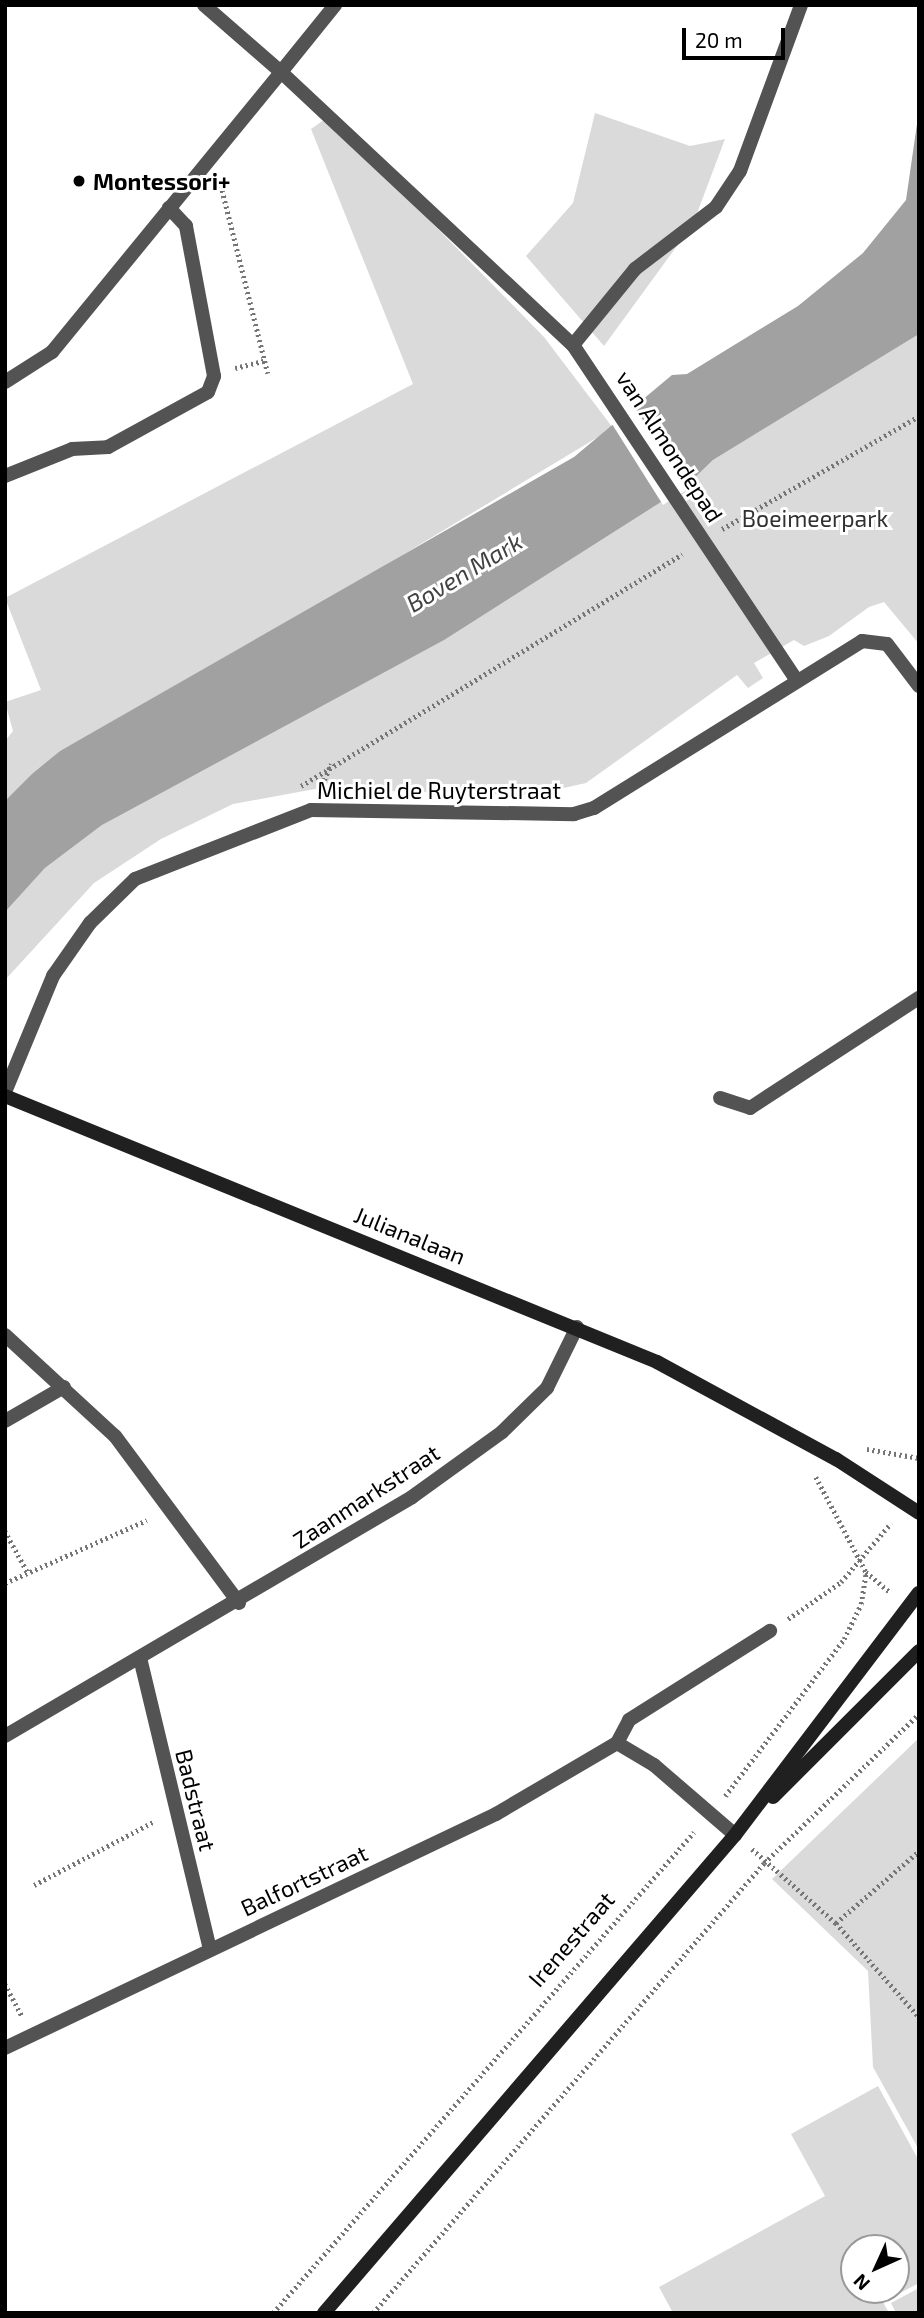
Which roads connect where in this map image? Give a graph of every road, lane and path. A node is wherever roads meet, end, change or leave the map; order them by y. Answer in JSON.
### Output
{"nodes":[{"id":1,"x":204,"y":5,"type":"edge"},
{"id":2,"x":335,"y":5,"type":"edge"},
{"id":3,"x":801,"y":5,"type":"edge"},
{"id":4,"x":281,"y":72,"type":"junction"},
{"id":5,"x":204,"y":170,"type":"junction"},
{"id":6,"x":169,"y":208,"type":"junction"},
{"id":7,"x":573,"y":345,"type":"junction"},
{"id":8,"x":266,"y":360,"type":"junction"},
{"id":9,"x":241,"y":366,"type":"dead end"},
{"id":10,"x":268,"y":373,"type":"dead end"},
{"id":11,"x":5,"y":382,"type":"edge"},
{"id":12,"x":919,"y":416,"type":"edge"},
{"id":13,"x":5,"y":476,"type":"edge"},
{"id":14,"x":704,"y":540,"type":"junction"},
{"id":15,"x":796,"y":680,"type":"junction"},
{"id":16,"x":919,"y":686,"type":"edge"},
{"id":17,"x":332,"y":763,"type":"dead end"},
{"id":18,"x":919,"y":998,"type":"edge"},
{"id":19,"x":5,"y":1094,"type":"edge"},
{"id":20,"x":720,"y":1098,"type":"dead end"},
{"id":21,"x":577,"y":1327,"type":"junction"},
{"id":22,"x":5,"y":1335,"type":"edge"},
{"id":23,"x":64,"y":1387,"type":"junction"},
{"id":24,"x":5,"y":1421,"type":"edge"},
{"id":25,"x":790,"y":1434,"type":"junction"},
{"id":26,"x":173,"y":1507,"type":"junction"},
{"id":27,"x":919,"y":1513,"type":"edge"},
{"id":28,"x":5,"y":1531,"type":"edge"},
{"id":29,"x":27,"y":1571,"type":"junction"},
{"id":30,"x":866,"y":1572,"type":"dead end"},
{"id":31,"x":5,"y":1583,"type":"edge"},
{"id":32,"x":919,"y":1592,"type":"edge"},
{"id":33,"x":239,"y":1603,"type":"junction"},
{"id":34,"x":770,"y":1631,"type":"joint"},
{"id":35,"x":919,"y":1650,"type":"edge"},
{"id":36,"x":141,"y":1662,"type":"junction"},
{"id":37,"x":919,"y":1714,"type":"edge"},
{"id":38,"x":5,"y":1736,"type":"edge"},
{"id":39,"x":617,"y":1743,"type":"junction"},
{"id":40,"x":174,"y":1810,"type":"junction"},
{"id":41,"x":710,"y":1813,"type":"junction"},
{"id":42,"x":735,"y":1835,"type":"junction"},
{"id":43,"x":919,"y":1851,"type":"edge"},
{"id":44,"x":767,"y":1861,"type":"junction"},
{"id":45,"x":34,"y":1885,"type":"dead end"},
{"id":46,"x":836,"y":1923,"type":"junction"},
{"id":47,"x":211,"y":1949,"type":"junction"},
{"id":48,"x":5,"y":1984,"type":"edge"},
{"id":49,"x":919,"y":2017,"type":"edge"},
{"id":50,"x":32,"y":2036,"type":"junction"},
{"id":51,"x":5,"y":2048,"type":"edge"},
{"id":52,"x":273,"y":2313,"type":"edge"},
{"id":53,"x":324,"y":2313,"type":"edge"},
{"id":54,"x":373,"y":2313,"type":"edge"}],
"edges":[{"from":1,"to":4,"type":"street","name":"van Almondepad"},
{"from":2,"to":4,"type":"street"},
{"from":3,"to":7,"type":"street"},
{"from":4,"to":5,"type":"street"},
{"from":4,"to":7,"type":"street","name":"van Almondepad"},
{"from":5,"to":6,"type":"street"},
{"from":5,"to":8,"type":"path"},
{"from":6,"to":11,"type":"street"},
{"from":6,"to":13,"type":"street"},
{"from":7,"to":14,"type":"street","name":"van Almondepad"},
{"from":8,"to":9,"type":"path"},
{"from":8,"to":10,"type":"path"},
{"from":12,"to":14,"type":"path"},
{"from":14,"to":15,"type":"street","name":"van Almondepad"},
{"from":14,"to":17,"type":"path"},
{"from":15,"to":16,"type":"street","name":"Michiel de Ruyterstraat"},
{"from":15,"to":19,"type":"street","name":"Michiel de Ruyterstraat"},
{"from":18,"to":20,"type":"street"},
{"from":19,"to":21,"type":"main road","name":"Julianalaan"},
{"from":21,"to":25,"type":"main road","name":"Julianalaan"},
{"from":21,"to":33,"type":"street","name":"Zaanmarkstraat"},
{"from":22,"to":23,"type":"street"},
{"from":23,"to":24,"type":"street"},
{"from":23,"to":26,"type":"street"},
{"from":25,"to":27,"type":"main road","name":"Julianalaan"},
{"from":25,"to":34,"type":"path"},
{"from":26,"to":29,"type":"path"},
{"from":26,"to":33,"type":"street"},
{"from":28,"to":29,"type":"path"},
{"from":29,"to":31,"type":"path"},
{"from":30,"to":41,"type":"path","name":"Irenestraat"},
{"from":32,"to":42,"type":"main road"},
{"from":33,"to":36,"type":"street","name":"Zaanmarkstraat"},
{"from":34,"to":39,"type":"street","name":"Balfortstraat"},
{"from":35,"to":42,"type":"main road"},
{"from":36,"to":38,"type":"street","name":"Zaanmarkstraat"},
{"from":36,"to":40,"type":"street","name":"Badstraat"},
{"from":37,"to":44,"type":"path"},
{"from":39,"to":41,"type":"street"},
{"from":39,"to":47,"type":"street","name":"Balfortstraat"},
{"from":40,"to":45,"type":"path"},
{"from":40,"to":47,"type":"street","name":"Badstraat"},
{"from":41,"to":42,"type":"street"},
{"from":41,"to":52,"type":"path","name":"Irenestraat"},
{"from":42,"to":53,"type":"main road"},
{"from":43,"to":46,"type":"path"},
{"from":44,"to":46,"type":"path"},
{"from":44,"to":54,"type":"path"},
{"from":46,"to":49,"type":"path"},
{"from":47,"to":50,"type":"street","name":"Balfortstraat"},
{"from":48,"to":50,"type":"path"},
{"from":50,"to":51,"type":"street","name":"Balfortstraat"}]}
